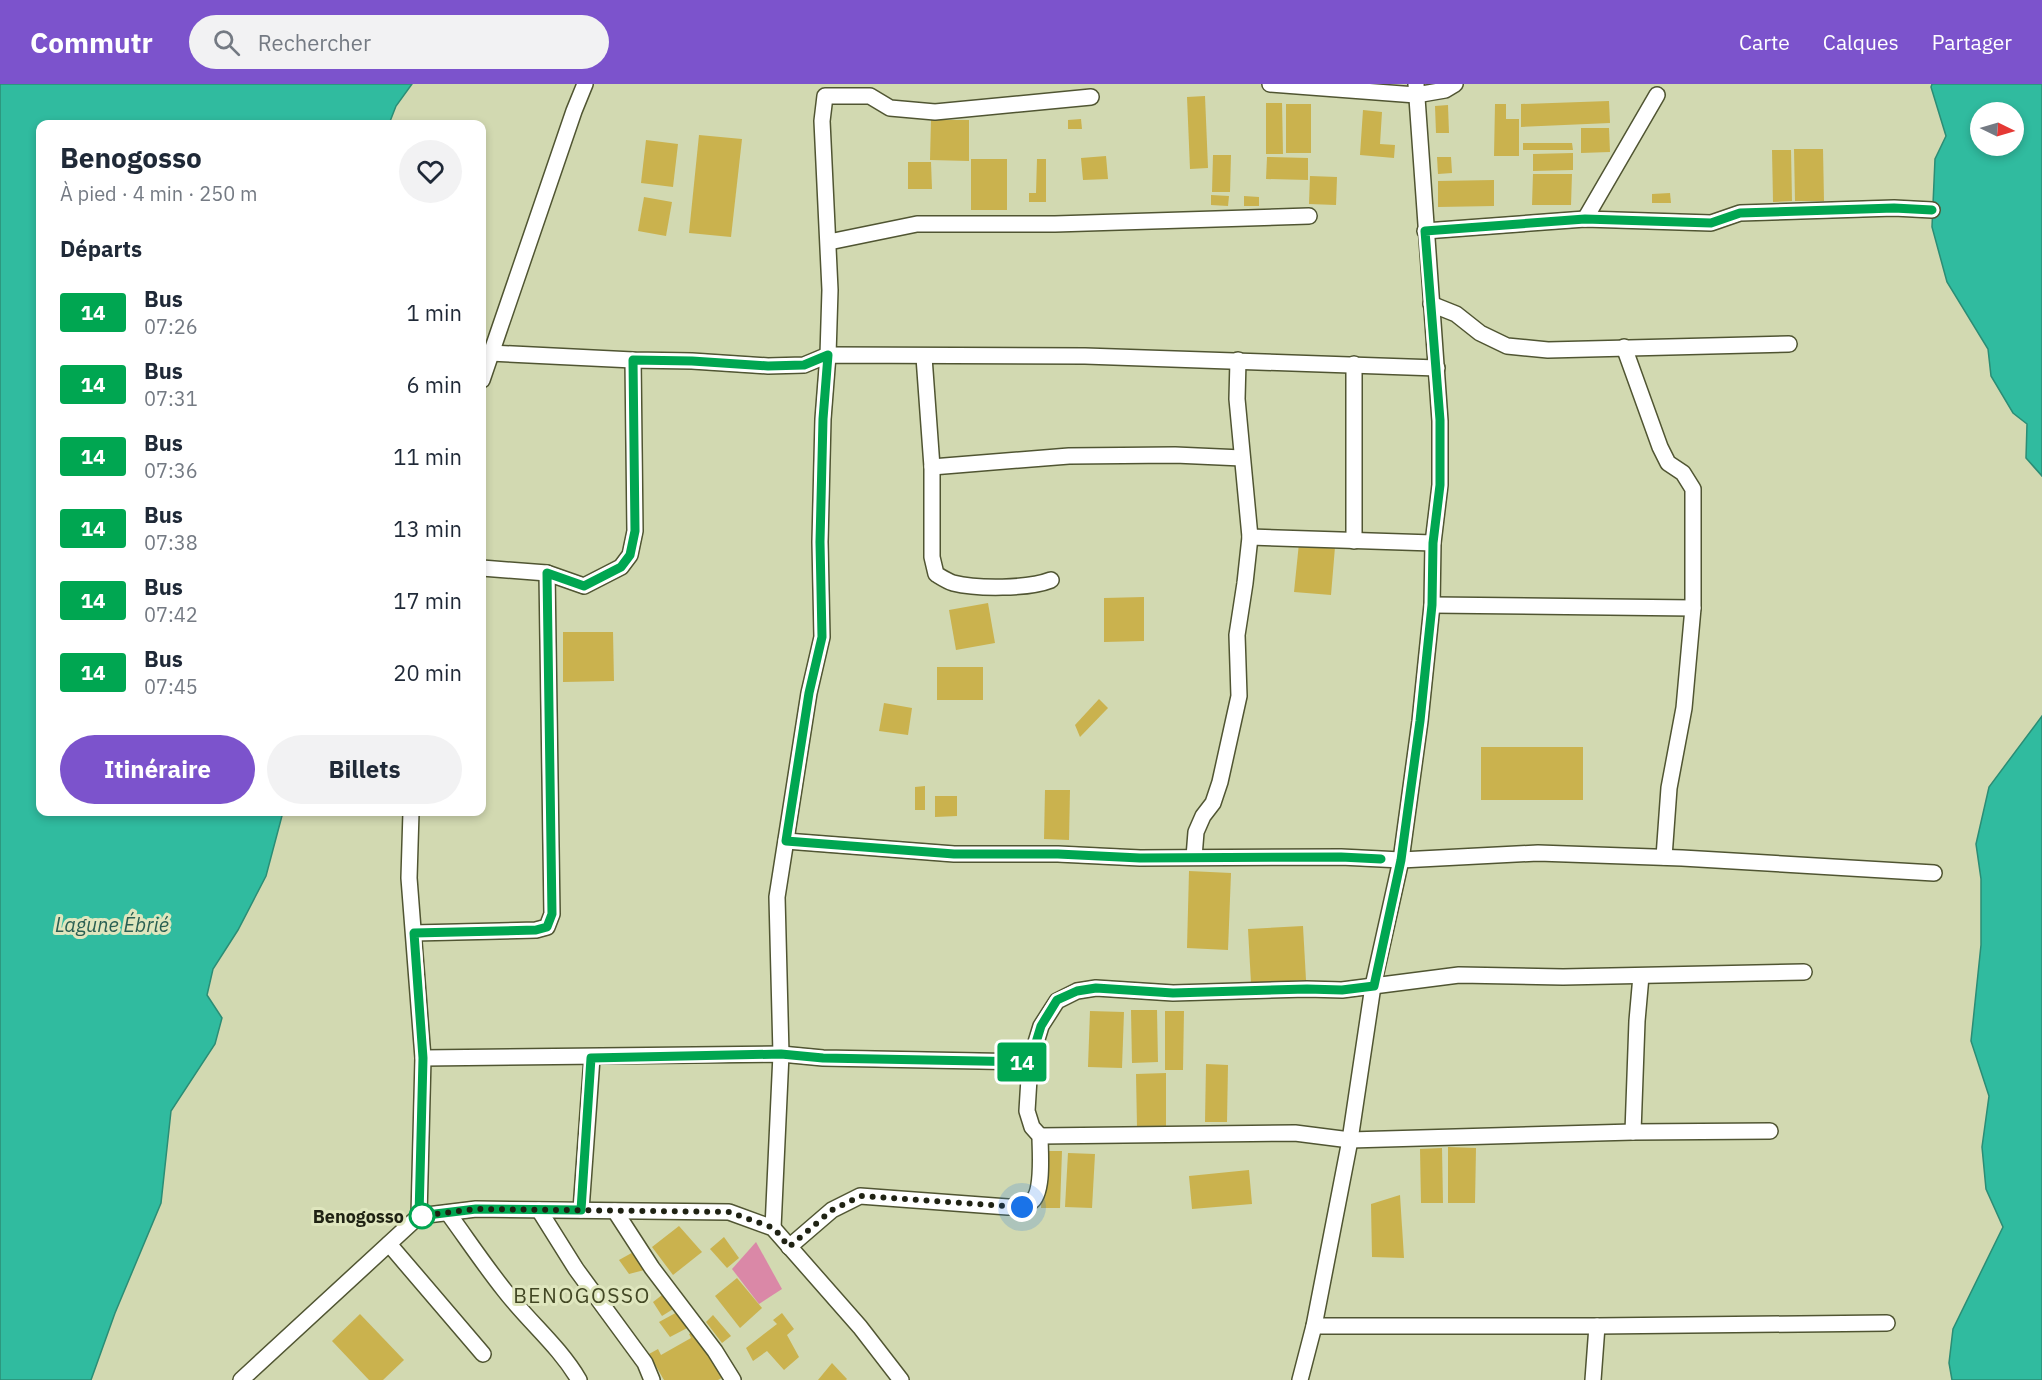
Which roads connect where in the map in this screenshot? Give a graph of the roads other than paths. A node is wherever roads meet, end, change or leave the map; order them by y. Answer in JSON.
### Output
{"nodes":[{"id":1,"x":585,"y":84,"type":"edge"},
{"id":2,"x":1270,"y":84,"type":"edge"},
{"id":3,"x":1455,"y":84,"type":"edge"},
{"id":4,"x":1416,"y":89,"type":"edge"},
{"id":5,"x":1658,"y":95,"type":"dead end"},
{"id":6,"x":1091,"y":97,"type":"dead end"},
{"id":7,"x":1932,"y":210,"type":"dead end"},
{"id":8,"x":1309,"y":216,"type":"dead end"},
{"id":9,"x":1585,"y":219,"type":"junction"},
{"id":10,"x":1425,"y":231,"type":"junction"},
{"id":11,"x":828,"y":242,"type":"junction"},
{"id":12,"x":1431,"y":304,"type":"junction"},
{"id":13,"x":1789,"y":344,"type":"dead end"},
{"id":14,"x":1624,"y":347,"type":"junction"},
{"id":15,"x":490,"y":353,"type":"junction"},
{"id":16,"x":828,"y":355,"type":"junction"},
{"id":17,"x":924,"y":357,"type":"junction"},
{"id":18,"x":633,"y":360,"type":"junction"},
{"id":19,"x":1238,"y":360,"type":"junction"},
{"id":20,"x":1354,"y":364,"type":"junction"},
{"id":21,"x":486,"y":366,"type":"edge"},
{"id":22,"x":1437,"y":368,"type":"junction"},
{"id":23,"x":1242,"y":458,"type":"junction"},
{"id":24,"x":932,"y":467,"type":"junction"},
{"id":25,"x":1250,"y":537,"type":"junction"},
{"id":26,"x":1354,"y":541,"type":"junction"},
{"id":27,"x":1433,"y":543,"type":"junction"},
{"id":28,"x":486,"y":568,"type":"edge"},
{"id":29,"x":547,"y":573,"type":"junction"},
{"id":30,"x":1051,"y":580,"type":"dead end"},
{"id":31,"x":1432,"y":605,"type":"junction"},
{"id":32,"x":1693,"y":608,"type":"junction"},
{"id":33,"x":411,"y":816,"type":"edge"},
{"id":34,"x":786,"y":841,"type":"junction"},
{"id":35,"x":1194,"y":857,"type":"junction"},
{"id":36,"x":1664,"y":857,"type":"junction"},
{"id":37,"x":1401,"y":860,"type":"junction"},
{"id":38,"x":1934,"y":873,"type":"dead end"},
{"id":39,"x":414,"y":933,"type":"junction"},
{"id":40,"x":1804,"y":972,"type":"dead end"},
{"id":41,"x":1641,"y":976,"type":"junction"},
{"id":42,"x":1374,"y":986,"type":"junction"},
{"id":43,"x":781,"y":1054,"type":"junction"},
{"id":44,"x":423,"y":1058,"type":"junction"},
{"id":45,"x":591,"y":1058,"type":"junction"},
{"id":46,"x":1030,"y":1062,"type":"junction"},
{"id":47,"x":1770,"y":1131,"type":"dead end"},
{"id":48,"x":1633,"y":1132,"type":"junction"},
{"id":49,"x":1040,"y":1136,"type":"junction"},
{"id":50,"x":1350,"y":1140,"type":"junction"},
{"id":51,"x":539,"y":1210,"type":"junction"},
{"id":52,"x":581,"y":1210,"type":"junction"},
{"id":53,"x":615,"y":1210,"type":"junction"},
{"id":54,"x":448,"y":1213,"type":"junction"},
{"id":55,"x":419,"y":1216,"type":"junction"},
{"id":56,"x":774,"y":1228,"type":"junction"},
{"id":57,"x":389,"y":1244,"type":"junction"},
{"id":58,"x":789,"y":1247,"type":"junction"},
{"id":59,"x":1887,"y":1323,"type":"dead end"},
{"id":60,"x":1314,"y":1326,"type":"junction"},
{"id":61,"x":1597,"y":1326,"type":"junction"},
{"id":62,"x":483,"y":1354,"type":"dead end"},
{"id":63,"x":241,"y":1380,"type":"edge"},
{"id":64,"x":579,"y":1380,"type":"edge"},
{"id":65,"x":652,"y":1380,"type":"edge"},
{"id":66,"x":733,"y":1380,"type":"edge"},
{"id":67,"x":900,"y":1380,"type":"edge"},
{"id":68,"x":1300,"y":1380,"type":"edge"},
{"id":69,"x":1593,"y":1380,"type":"edge"}],
"edges":[{"from":1,"to":15,"type":"street"},
{"from":2,"to":4,"type":"street"},
{"from":3,"to":4,"type":"street"},
{"from":4,"to":10,"type":"street"},
{"from":5,"to":9,"type":"street"},
{"from":6,"to":11,"type":"street"},
{"from":7,"to":9,"type":"street"},
{"from":8,"to":11,"type":"street"},
{"from":9,"to":10,"type":"street"},
{"from":10,"to":12,"type":"street"},
{"from":11,"to":16,"type":"street"},
{"from":12,"to":14,"type":"street"},
{"from":12,"to":22,"type":"street"},
{"from":13,"to":14,"type":"street"},
{"from":14,"to":32,"type":"street"},
{"from":15,"to":18,"type":"street"},
{"from":15,"to":21,"type":"street"},
{"from":16,"to":17,"type":"street"},
{"from":16,"to":18,"type":"street"},
{"from":16,"to":34,"type":"street"},
{"from":17,"to":19,"type":"street"},
{"from":17,"to":24,"type":"street"},
{"from":18,"to":29,"type":"street"},
{"from":19,"to":20,"type":"street"},
{"from":19,"to":23,"type":"street"},
{"from":20,"to":22,"type":"street"},
{"from":20,"to":26,"type":"street"},
{"from":22,"to":27,"type":"street"},
{"from":23,"to":24,"type":"street"},
{"from":23,"to":25,"type":"street"},
{"from":24,"to":30,"type":"street"},
{"from":25,"to":26,"type":"street"},
{"from":25,"to":35,"type":"street"},
{"from":26,"to":27,"type":"street"},
{"from":27,"to":31,"type":"street"},
{"from":28,"to":29,"type":"street"},
{"from":29,"to":39,"type":"street"},
{"from":31,"to":32,"type":"street"},
{"from":31,"to":37,"type":"street"},
{"from":32,"to":36,"type":"street"},
{"from":33,"to":39,"type":"street"},
{"from":34,"to":35,"type":"street"},
{"from":34,"to":43,"type":"street"},
{"from":35,"to":37,"type":"street"},
{"from":36,"to":37,"type":"street"},
{"from":36,"to":38,"type":"street"},
{"from":37,"to":42,"type":"street"},
{"from":39,"to":44,"type":"street"},
{"from":40,"to":41,"type":"street"},
{"from":41,"to":42,"type":"street"},
{"from":41,"to":48,"type":"street"},
{"from":42,"to":46,"type":"street"},
{"from":42,"to":50,"type":"street"},
{"from":43,"to":45,"type":"street"},
{"from":43,"to":46,"type":"street"},
{"from":43,"to":56,"type":"street"},
{"from":44,"to":45,"type":"street"},
{"from":44,"to":55,"type":"street"},
{"from":45,"to":52,"type":"street"},
{"from":46,"to":49,"type":"street"},
{"from":47,"to":48,"type":"street"},
{"from":48,"to":50,"type":"street"},
{"from":49,"to":50,"type":"street"},
{"from":49,"to":58,"type":"street"},
{"from":50,"to":60,"type":"street"},
{"from":51,"to":52,"type":"street"},
{"from":51,"to":54,"type":"street"},
{"from":51,"to":65,"type":"street"},
{"from":52,"to":53,"type":"street"},
{"from":53,"to":56,"type":"street"},
{"from":53,"to":66,"type":"street"},
{"from":54,"to":55,"type":"street"},
{"from":54,"to":64,"type":"street"},
{"from":55,"to":57,"type":"street"},
{"from":56,"to":58,"type":"street"},
{"from":57,"to":62,"type":"street"},
{"from":57,"to":63,"type":"street"},
{"from":58,"to":67,"type":"street"},
{"from":59,"to":61,"type":"street"},
{"from":60,"to":61,"type":"street"},
{"from":60,"to":68,"type":"street"},
{"from":61,"to":69,"type":"street"}]}
